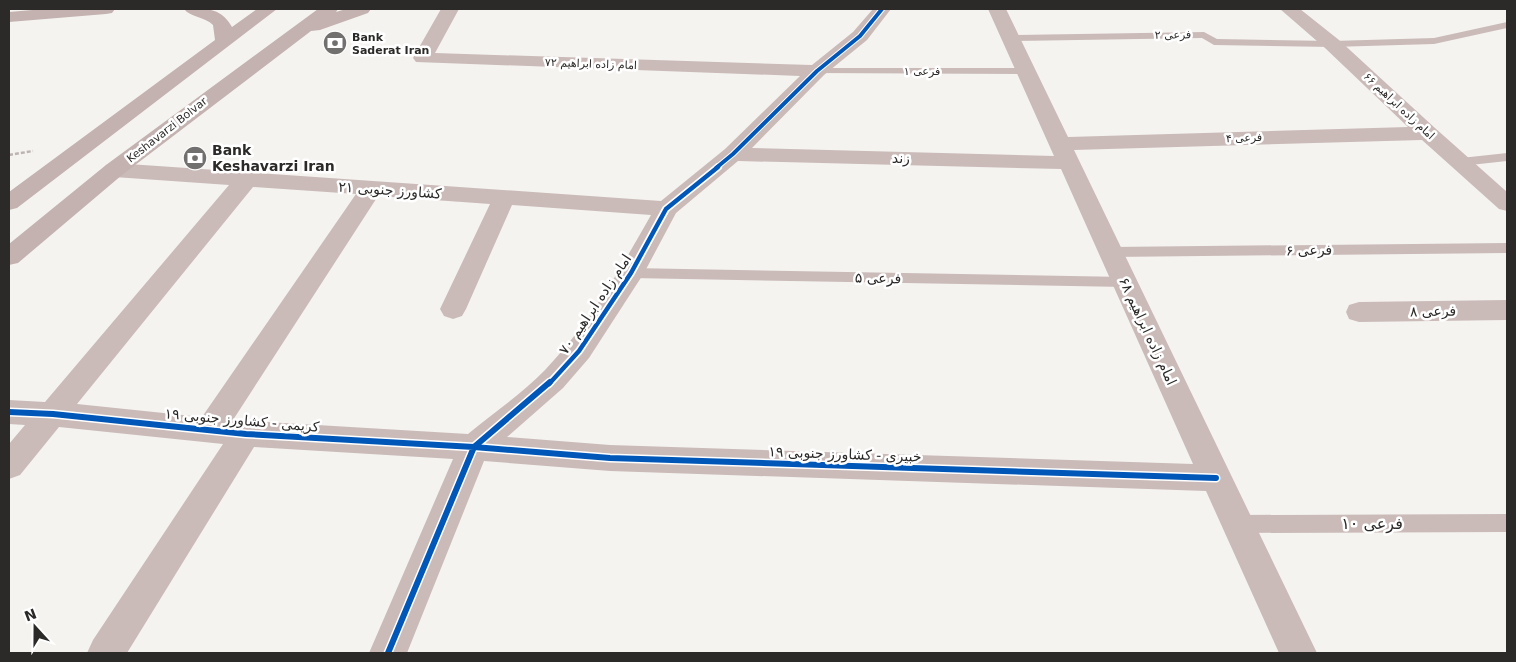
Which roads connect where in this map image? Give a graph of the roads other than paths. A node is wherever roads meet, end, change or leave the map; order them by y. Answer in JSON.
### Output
{"nodes":[{"id":1,"x":106,"y":9,"type":"edge"},
{"id":2,"x":193,"y":9,"type":"edge"},
{"id":3,"x":268,"y":9,"type":"edge"},
{"id":4,"x":329,"y":9,"type":"edge"},
{"id":5,"x":362,"y":9,"type":"edge"},
{"id":6,"x":450,"y":9,"type":"edge"},
{"id":7,"x":882,"y":9,"type":"edge"},
{"id":8,"x":998,"y":9,"type":"edge"},
{"id":9,"x":1289,"y":9,"type":"edge"},
{"id":10,"x":9,"y":17,"type":"edge"},
{"id":11,"x":1507,"y":25,"type":"edge"},
{"id":12,"x":245,"y":26,"type":"junction"},
{"id":13,"x":302,"y":31,"type":"junction"},
{"id":14,"x":1011,"y":38,"type":"junction"},
{"id":15,"x":224,"y":41,"type":"junction"},
{"id":16,"x":1332,"y":44,"type":"junction"},
{"id":17,"x":817,"y":71,"type":"junction"},
{"id":18,"x":1026,"y":71,"type":"junction"},
{"id":19,"x":1427,"y":133,"type":"junction"},
{"id":20,"x":1065,"y":153,"type":"junction"},
{"id":21,"x":732,"y":154,"type":"junction"},
{"id":22,"x":1507,"y":157,"type":"edge"},
{"id":23,"x":1461,"y":162,"type":"junction"},
{"id":24,"x":114,"y":170,"type":"junction"},
{"id":25,"x":246,"y":180,"type":"junction"},
{"id":26,"x":372,"y":188,"type":"junction"},
{"id":27,"x":504,"y":198,"type":"junction"},
{"id":28,"x":9,"y":203,"type":"edge"},
{"id":29,"x":1507,"y":204,"type":"edge"},
{"id":30,"x":666,"y":209,"type":"junction"},
{"id":31,"x":1507,"y":248,"type":"edge"},
{"id":32,"x":1111,"y":252,"type":"junction"},
{"id":33,"x":9,"y":256,"type":"edge"},
{"id":34,"x":632,"y":273,"type":"junction"},
{"id":35,"x":1125,"y":282,"type":"junction"},
{"id":36,"x":453,"y":309,"type":"dead end"},
{"id":37,"x":1507,"y":310,"type":"edge"},
{"id":38,"x":1360,"y":312,"type":"dead end"},
{"id":39,"x":9,"y":412,"type":"edge"},
{"id":40,"x":53,"y":414,"type":"junction"},
{"id":41,"x":210,"y":430,"type":"junction"},
{"id":42,"x":246,"y":434,"type":"junction"},
{"id":43,"x":474,"y":447,"type":"junction"},
{"id":44,"x":9,"y":466,"type":"edge"},
{"id":45,"x":1216,"y":478,"type":"junction"},
{"id":46,"x":1507,"y":522,"type":"edge"},
{"id":47,"x":1238,"y":524,"type":"junction"},
{"id":48,"x":106,"y":653,"type":"edge"},
{"id":49,"x":388,"y":653,"type":"edge"},
{"id":50,"x":1298,"y":653,"type":"edge"}],
"edges":[{"from":1,"to":10,"type":"main road"},
{"from":2,"to":15,"type":"main road"},
{"from":3,"to":12,"type":"main road"},
{"from":4,"to":13,"type":"main road","name":"Keshavarzi Bolvar"},
{"from":5,"to":13,"type":"main road"},
{"from":6,"to":17,"type":"street","name":"امام زاده ابراهیم ۷۲"},
{"from":7,"to":17,"type":"street","name":"امام زاده ابراهیم ۷۰"},
{"from":8,"to":14,"type":"street","name":"امام زاده ابراهیم ۶۸"},
{"from":9,"to":16,"type":"street","name":"امام زاده ابراهیم ۶۶"},
{"from":11,"to":16,"type":"lane"},
{"from":12,"to":13,"type":"main road"},
{"from":12,"to":15,"type":"main road"},
{"from":13,"to":24,"type":"main road","name":"Keshavarzi Bolvar"},
{"from":14,"to":16,"type":"lane","name":"فرعی ۲"},
{"from":14,"to":18,"type":"street","name":"امام زاده ابراهیم ۶۸"},
{"from":15,"to":28,"type":"main road"},
{"from":16,"to":19,"type":"street","name":"امام زاده ابراهیم ۶۶"},
{"from":17,"to":18,"type":"lane","name":"فرعی ۱"},
{"from":17,"to":21,"type":"street","name":"امام زاده ابراهیم ۷۰"},
{"from":18,"to":20,"type":"street","name":"امام زاده ابراهیم ۶۸"},
{"from":19,"to":20,"type":"street","name":"فرعی ۴"},
{"from":19,"to":23,"type":"street","name":"امام زاده ابراهیم ۶۶"},
{"from":20,"to":21,"type":"street","name":"زند"},
{"from":20,"to":32,"type":"street","name":"امام زاده ابراهیم ۶۸"},
{"from":21,"to":30,"type":"street","name":"امام زاده ابراهیم ۷۰"},
{"from":22,"to":23,"type":"lane"},
{"from":23,"to":29,"type":"street","name":"امام زاده ابراهیم ۶۶"},
{"from":24,"to":25,"type":"street","name":"کشاورز جنوبی ۲۱"},
{"from":24,"to":33,"type":"main road","name":"Keshavarzi Bolvar"},
{"from":25,"to":26,"type":"street","name":"کشاورز جنوبی ۲۱"},
{"from":25,"to":40,"type":"street"},
{"from":26,"to":27,"type":"street","name":"کشاورز جنوبی ۲۱"},
{"from":26,"to":41,"type":"street"},
{"from":27,"to":30,"type":"street","name":"کشاورز جنوبی ۲۱"},
{"from":27,"to":36,"type":"street"},
{"from":30,"to":34,"type":"street","name":"امام زاده ابراهیم ۷۰"},
{"from":31,"to":32,"type":"lane","name":"فرعی ۶"},
{"from":32,"to":35,"type":"street","name":"امام زاده ابراهیم ۶۸"},
{"from":34,"to":35,"type":"lane","name":"فرعی ۵"},
{"from":34,"to":43,"type":"street","name":"امام زاده ابراهیم ۷۰"},
{"from":35,"to":45,"type":"street","name":"امام زاده ابراهیم ۶۸"},
{"from":37,"to":38,"type":"street","name":"فرعی ۸"},
{"from":39,"to":40,"type":"street","name":"کریمی - کشاورز جنوبی ۱۹"},
{"from":40,"to":41,"type":"street","name":"کریمی - کشاورز جنوبی ۱۹"},
{"from":40,"to":44,"type":"street"},
{"from":41,"to":42,"type":"street","name":"کریمی - کشاورز جنوبی ۱۹"},
{"from":42,"to":43,"type":"street","name":"کریمی - کشاورز جنوبی ۱۹"},
{"from":42,"to":48,"type":"street"},
{"from":43,"to":45,"type":"street","name":"خبیری - کشاورز جنوبی ۱۹"},
{"from":43,"to":49,"type":"street","name":"امام زاده ابراهیم ۷۰"},
{"from":45,"to":47,"type":"street","name":"امام زاده ابراهیم ۶۸"},
{"from":46,"to":47,"type":"lane","name":"فرعی ۱۰"},
{"from":47,"to":50,"type":"street","name":"امام زاده ابراهیم ۶۸"}]}
